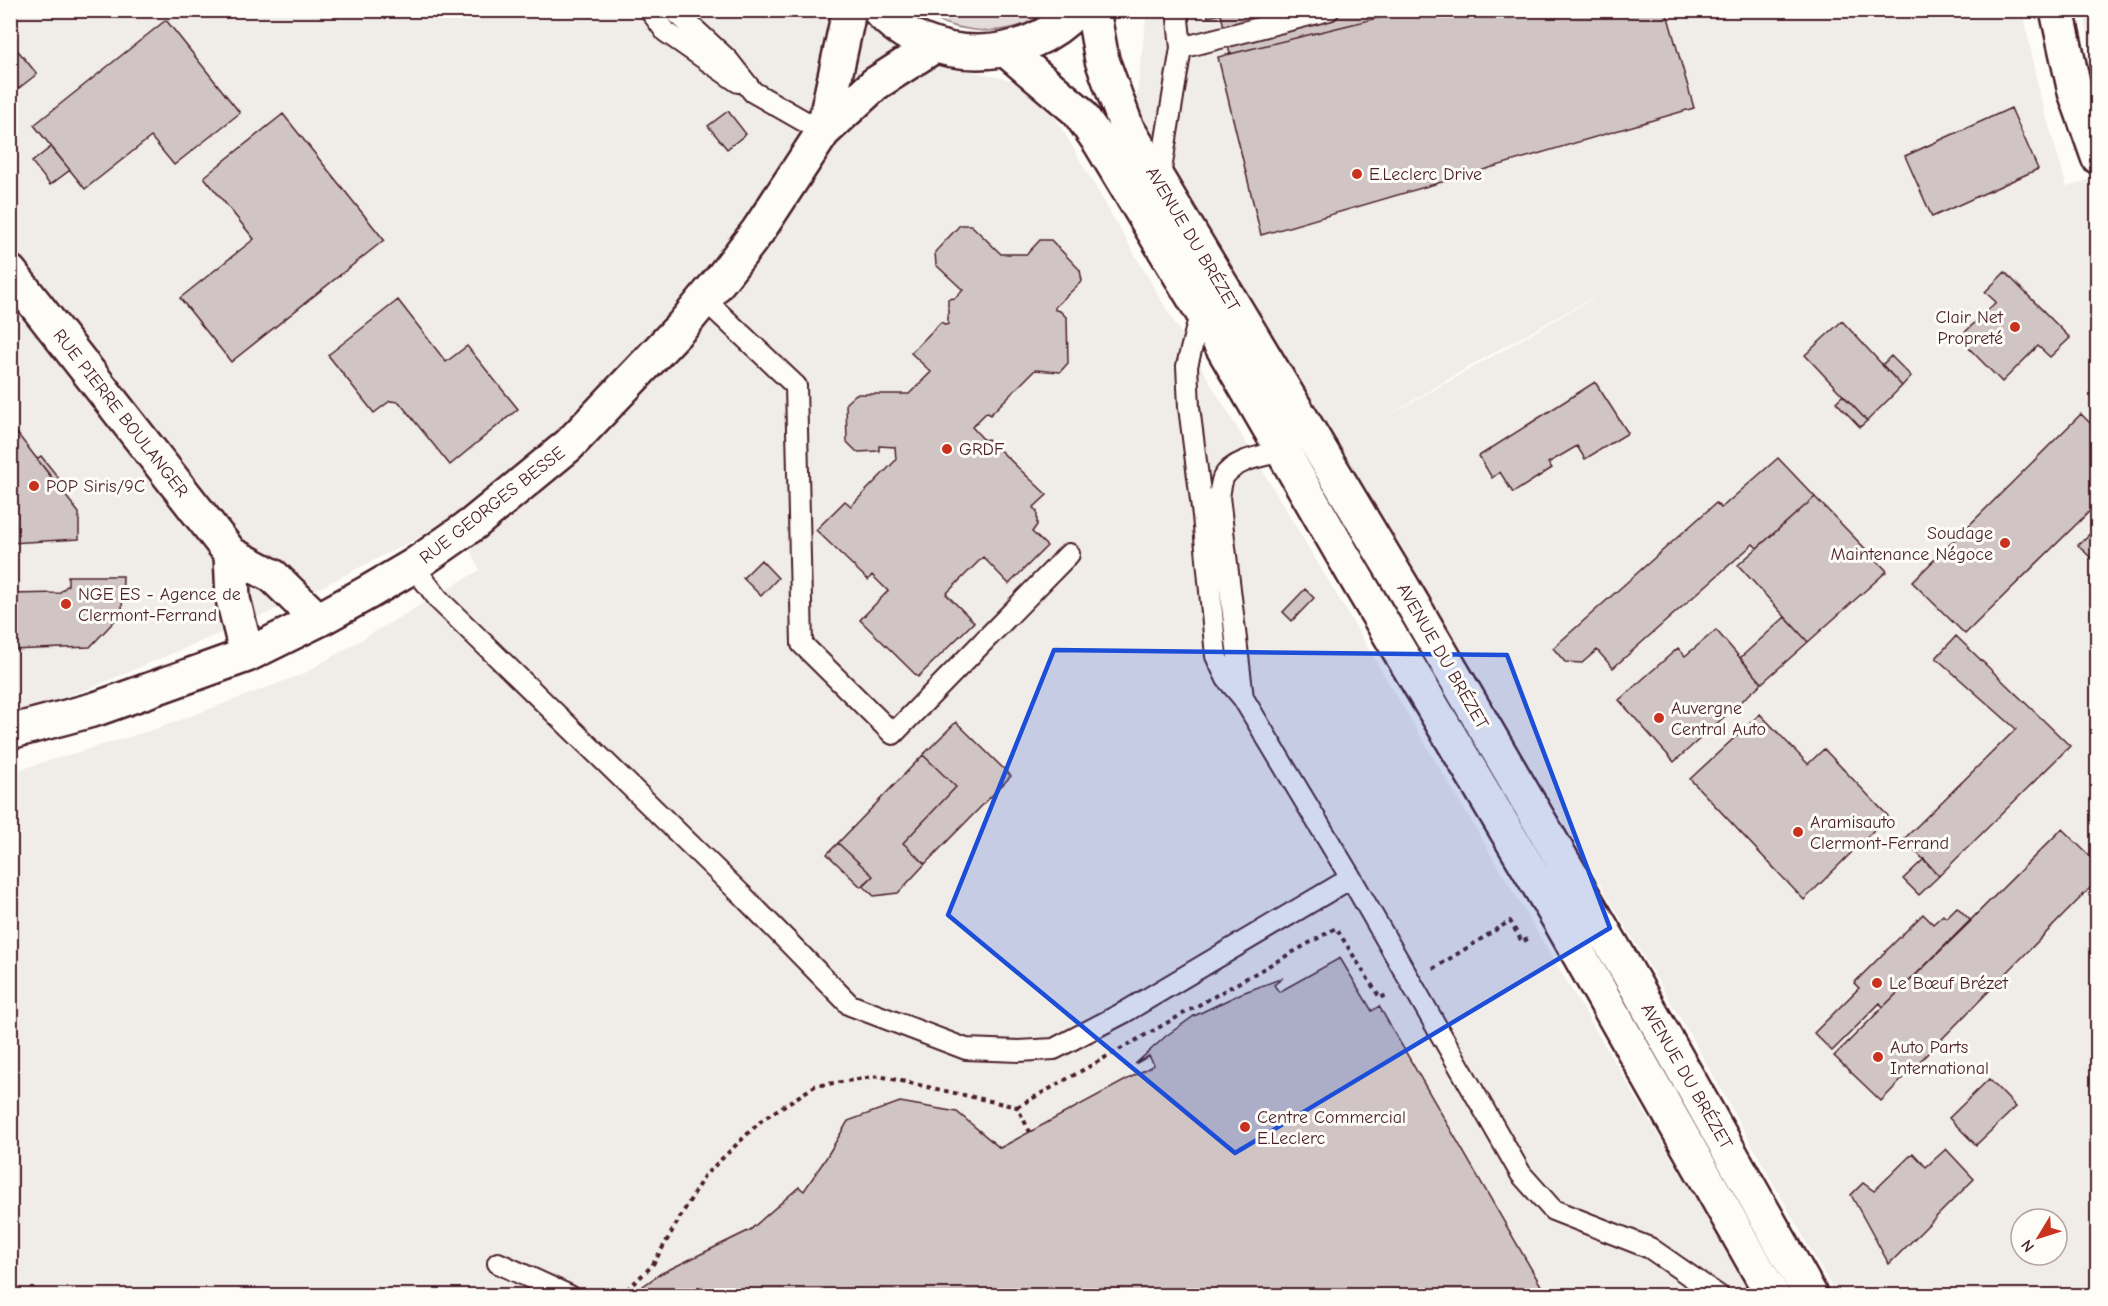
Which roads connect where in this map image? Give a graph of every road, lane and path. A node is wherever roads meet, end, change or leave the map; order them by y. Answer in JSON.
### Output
{"nodes":[{"id":1,"x":650,"y":10,"type":"edge"},
{"id":2,"x":678,"y":10,"type":"edge"},
{"id":3,"x":848,"y":10,"type":"edge"},
{"id":4,"x":879,"y":10,"type":"edge"},
{"id":5,"x":1076,"y":10,"type":"edge"},
{"id":6,"x":1092,"y":10,"type":"edge"},
{"id":7,"x":1177,"y":10,"type":"edge"},
{"id":8,"x":1329,"y":10,"type":"edge"},
{"id":9,"x":2057,"y":10,"type":"edge"},
{"id":10,"x":934,"y":46,"type":"junction"},
{"id":11,"x":1181,"y":48,"type":"junction"},
{"id":12,"x":1006,"y":50,"type":"junction"},
{"id":13,"x":753,"y":92,"type":"junction"},
{"id":14,"x":823,"y":132,"type":"junction"},
{"id":15,"x":2097,"y":157,"type":"edge"},
{"id":16,"x":1159,"y":182,"type":"junction"},
{"id":17,"x":10,"y":272,"type":"edge"},
{"id":18,"x":704,"y":300,"type":"junction"},
{"id":19,"x":1201,"y":310,"type":"junction"},
{"id":20,"x":1283,"y":451,"type":"junction"},
{"id":21,"x":231,"y":554,"type":"junction"},
{"id":22,"x":1069,"y":554,"type":"dead end"},
{"id":23,"x":413,"y":566,"type":"junction"},
{"id":24,"x":318,"y":620,"type":"junction"},
{"id":25,"x":247,"y":655,"type":"junction"},
{"id":26,"x":1243,"y":698,"type":"junction"},
{"id":27,"x":10,"y":732,"type":"edge"},
{"id":28,"x":1351,"y":878,"type":"junction"},
{"id":29,"x":1560,"y":921,"type":"junction"},
{"id":30,"x":1410,"y":982,"type":"junction"},
{"id":31,"x":1209,"y":999,"type":"junction"},
{"id":32,"x":1213,"y":1005,"type":"dead end"},
{"id":33,"x":1017,"y":1107,"type":"junction"},
{"id":34,"x":1030,"y":1132,"type":"dead end"},
{"id":35,"x":498,"y":1263,"type":"dead end"},
{"id":36,"x":570,"y":1296,"type":"edge"},
{"id":37,"x":620,"y":1296,"type":"edge"},
{"id":38,"x":1719,"y":1296,"type":"edge"},
{"id":39,"x":1773,"y":1296,"type":"edge"},
{"id":40,"x":1811,"y":1296,"type":"edge"}],
"edges":[{"from":1,"to":13,"type":"lane"},
{"from":2,"to":13,"type":"lane"},
{"from":3,"to":14,"type":"street","name":"RUE GEORGES BESSE"},
{"from":4,"to":10,"type":"street"},
{"from":5,"to":12,"type":"street"},
{"from":6,"to":16,"type":"street","name":"AVENUE DU BRÉZET"},
{"from":7,"to":11,"type":"lane"},
{"from":8,"to":11,"type":"lane"},
{"from":9,"to":15,"type":"street"},
{"from":10,"to":12,"type":"street"},
{"from":10,"to":14,"type":"street","name":"RUE GEORGES BESSE"},
{"from":11,"to":16,"type":"lane"},
{"from":12,"to":19,"type":"street","name":"AVENUE DU BRÉZET"},
{"from":13,"to":14,"type":"lane"},
{"from":14,"to":18,"type":"street","name":"RUE GEORGES BESSE"},
{"from":16,"to":40,"type":"street","name":"AVENUE DU BRÉZET"},
{"from":17,"to":21,"type":"street","name":"RUE PIERRE BOULANGER"},
{"from":18,"to":22,"type":"lane"},
{"from":18,"to":23,"type":"street","name":"RUE GEORGES BESSE"},
{"from":19,"to":20,"type":"street","name":"AVENUE DU BRÉZET"},
{"from":19,"to":26,"type":"lane"},
{"from":20,"to":26,"type":"lane"},
{"from":20,"to":29,"type":"street","name":"AVENUE DU BRÉZET"},
{"from":21,"to":24,"type":"street","name":"RUE PIERRE BOULANGER"},
{"from":21,"to":25,"type":"street"},
{"from":23,"to":24,"type":"street","name":"RUE GEORGES BESSE"},
{"from":23,"to":28,"type":"lane"},
{"from":24,"to":25,"type":"street","name":"RUE GEORGES BESSE"},
{"from":25,"to":27,"type":"street","name":"RUE GEORGES BESSE"},
{"from":26,"to":28,"type":"lane"},
{"from":28,"to":30,"type":"lane"},
{"from":29,"to":30,"type":"path"},
{"from":29,"to":39,"type":"street","name":"AVENUE DU BRÉZET"},
{"from":30,"to":31,"type":"path"},
{"from":30,"to":38,"type":"lane"},
{"from":31,"to":32,"type":"path"},
{"from":31,"to":33,"type":"path"},
{"from":33,"to":34,"type":"path"},
{"from":33,"to":37,"type":"path"},
{"from":35,"to":36,"type":"lane"}]}
